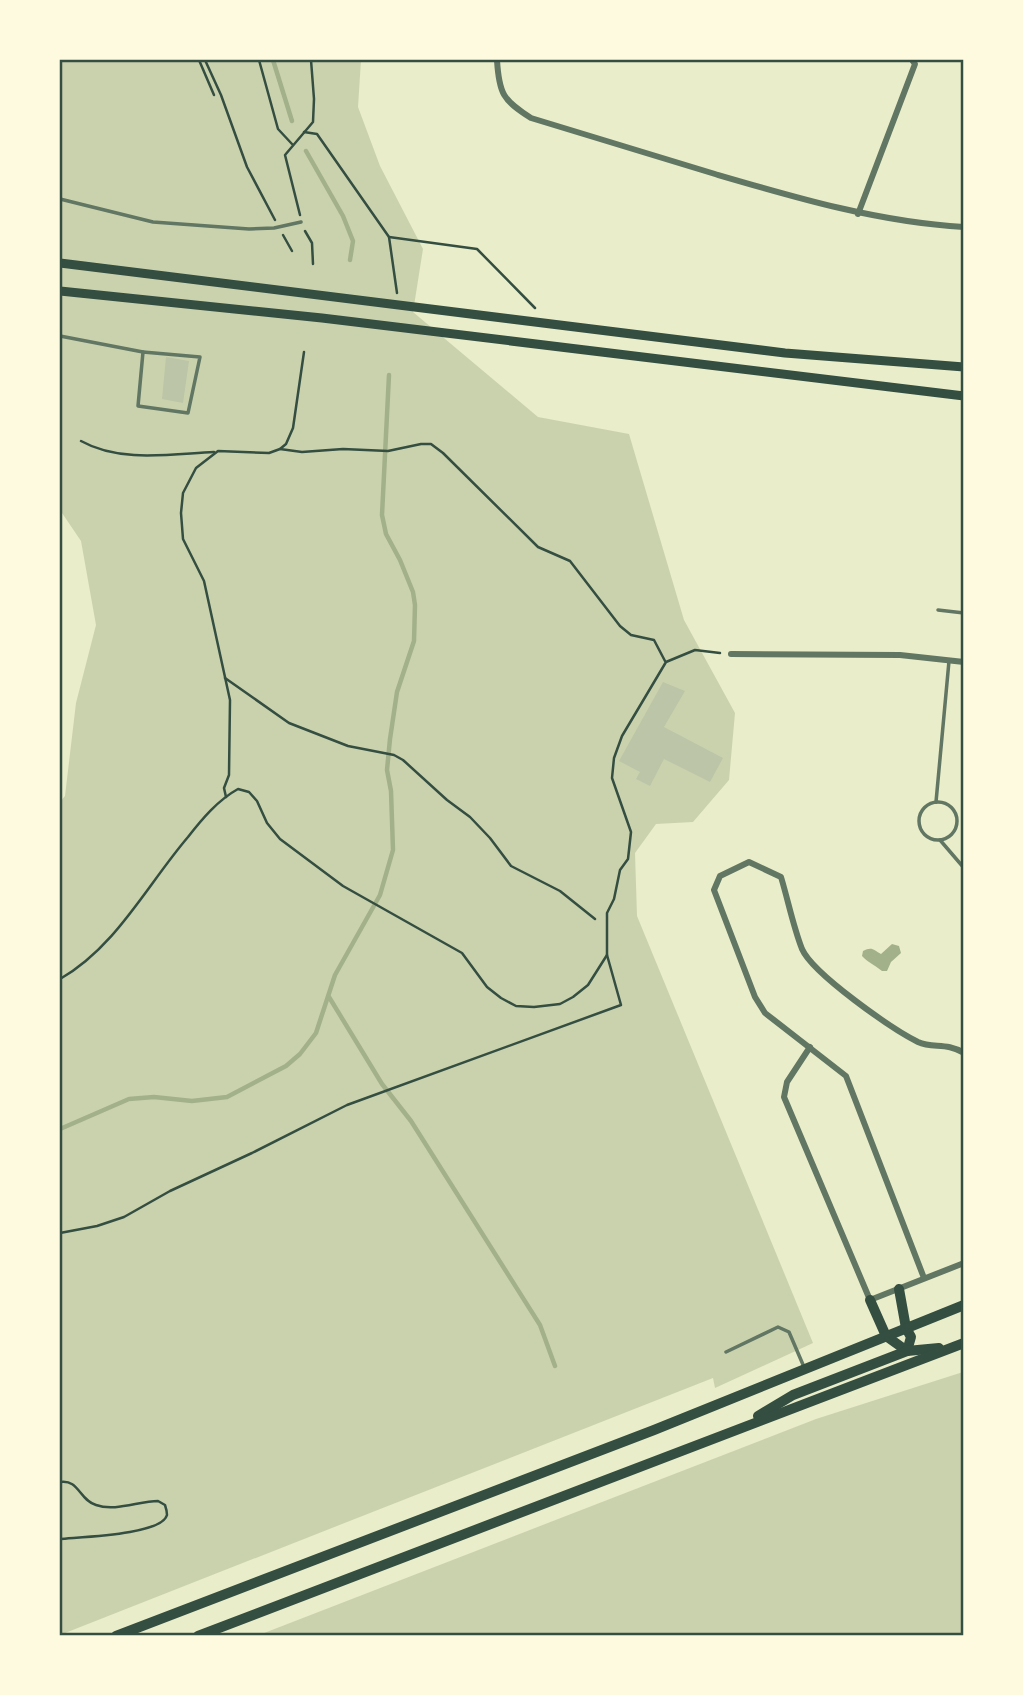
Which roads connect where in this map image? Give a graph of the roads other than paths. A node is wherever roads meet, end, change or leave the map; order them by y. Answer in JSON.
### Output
{"nodes":[{"id":1,"x":497,"y":60,"type":"edge"},
{"id":2,"x":912,"y":60,"type":"edge"},
{"id":3,"x":60,"y":199,"type":"edge"},
{"id":4,"x":859,"y":214,"type":"junction"},
{"id":5,"x":301,"y":222,"type":"road end"},
{"id":6,"x":964,"y":227,"type":"edge"},
{"id":7,"x":60,"y":263,"type":"edge"},
{"id":8,"x":60,"y":291,"type":"edge"},
{"id":9,"x":60,"y":336,"type":"edge"},
{"id":10,"x":142,"y":352,"type":"junction"},
{"id":11,"x":964,"y":367,"type":"edge"},
{"id":12,"x":964,"y":396,"type":"edge"},
{"id":13,"x":939,"y":610,"type":"dead end"},
{"id":14,"x":964,"y":613,"type":"edge"},
{"id":15,"x":731,"y":654,"type":"road end"},
{"id":16,"x":949,"y":660,"type":"junction"},
{"id":17,"x":964,"y":662,"type":"edge"},
{"id":18,"x":936,"y":802,"type":"junction"},
{"id":19,"x":940,"y":840,"type":"junction"},
{"id":20,"x":964,"y":868,"type":"edge"},
{"id":21,"x":810,"y":1047,"type":"junction"},
{"id":22,"x":964,"y":1053,"type":"edge"},
{"id":23,"x":964,"y":1263,"type":"edge"},
{"id":24,"x":923,"y":1278,"type":"junction"},
{"id":25,"x":899,"y":1289,"type":"junction"},
{"id":26,"x":870,"y":1300,"type":"junction"},
{"id":27,"x":964,"y":1305,"type":"edge"},
{"id":28,"x":906,"y":1328,"type":"junction"},
{"id":29,"x":886,"y":1336,"type":"junction"},
{"id":30,"x":964,"y":1343,"type":"edge"},
{"id":31,"x":952,"y":1347,"type":"junction"},
{"id":32,"x":907,"y":1351,"type":"junction"},
{"id":33,"x":726,"y":1352,"type":"dead end"},
{"id":34,"x":805,"y":1369,"type":"junction"},
{"id":35,"x":740,"y":1427,"type":"junction"},
{"id":36,"x":116,"y":1636,"type":"edge"},
{"id":37,"x":198,"y":1636,"type":"edge"}],
"edges":[{"from":1,"to":4,"type":"street"},
{"from":2,"to":4,"type":"street"},
{"from":3,"to":5,"type":"lane"},
{"from":4,"to":6,"type":"street"},
{"from":7,"to":11,"type":"main road"},
{"from":8,"to":12,"type":"main road"},
{"from":9,"to":10,"type":"lane"},
{"from":10,"to":10,"type":"lane"},
{"from":13,"to":14,"type":"lane"},
{"from":15,"to":16,"type":"street"},
{"from":16,"to":17,"type":"street"},
{"from":16,"to":18,"type":"lane"},
{"from":18,"to":19,"type":"lane"},
{"from":18,"to":19,"type":"lane"},
{"from":19,"to":20,"type":"lane"},
{"from":21,"to":22,"type":"street"},
{"from":21,"to":24,"type":"street"},
{"from":21,"to":26,"type":"street"},
{"from":23,"to":24,"type":"street"},
{"from":24,"to":25,"type":"street"},
{"from":25,"to":26,"type":"street"},
{"from":25,"to":28,"type":"main road"},
{"from":26,"to":29,"type":"main road"},
{"from":27,"to":28,"type":"main road"},
{"from":28,"to":29,"type":"main road"},
{"from":28,"to":32,"type":"main road"},
{"from":29,"to":32,"type":"main road"},
{"from":29,"to":34,"type":"main road"},
{"from":30,"to":31,"type":"main road"},
{"from":31,"to":32,"type":"main road"},
{"from":31,"to":35,"type":"main road"},
{"from":32,"to":35,"type":"main road"},
{"from":33,"to":34,"type":"lane"},
{"from":34,"to":36,"type":"main road"},
{"from":35,"to":37,"type":"main road"}]}
